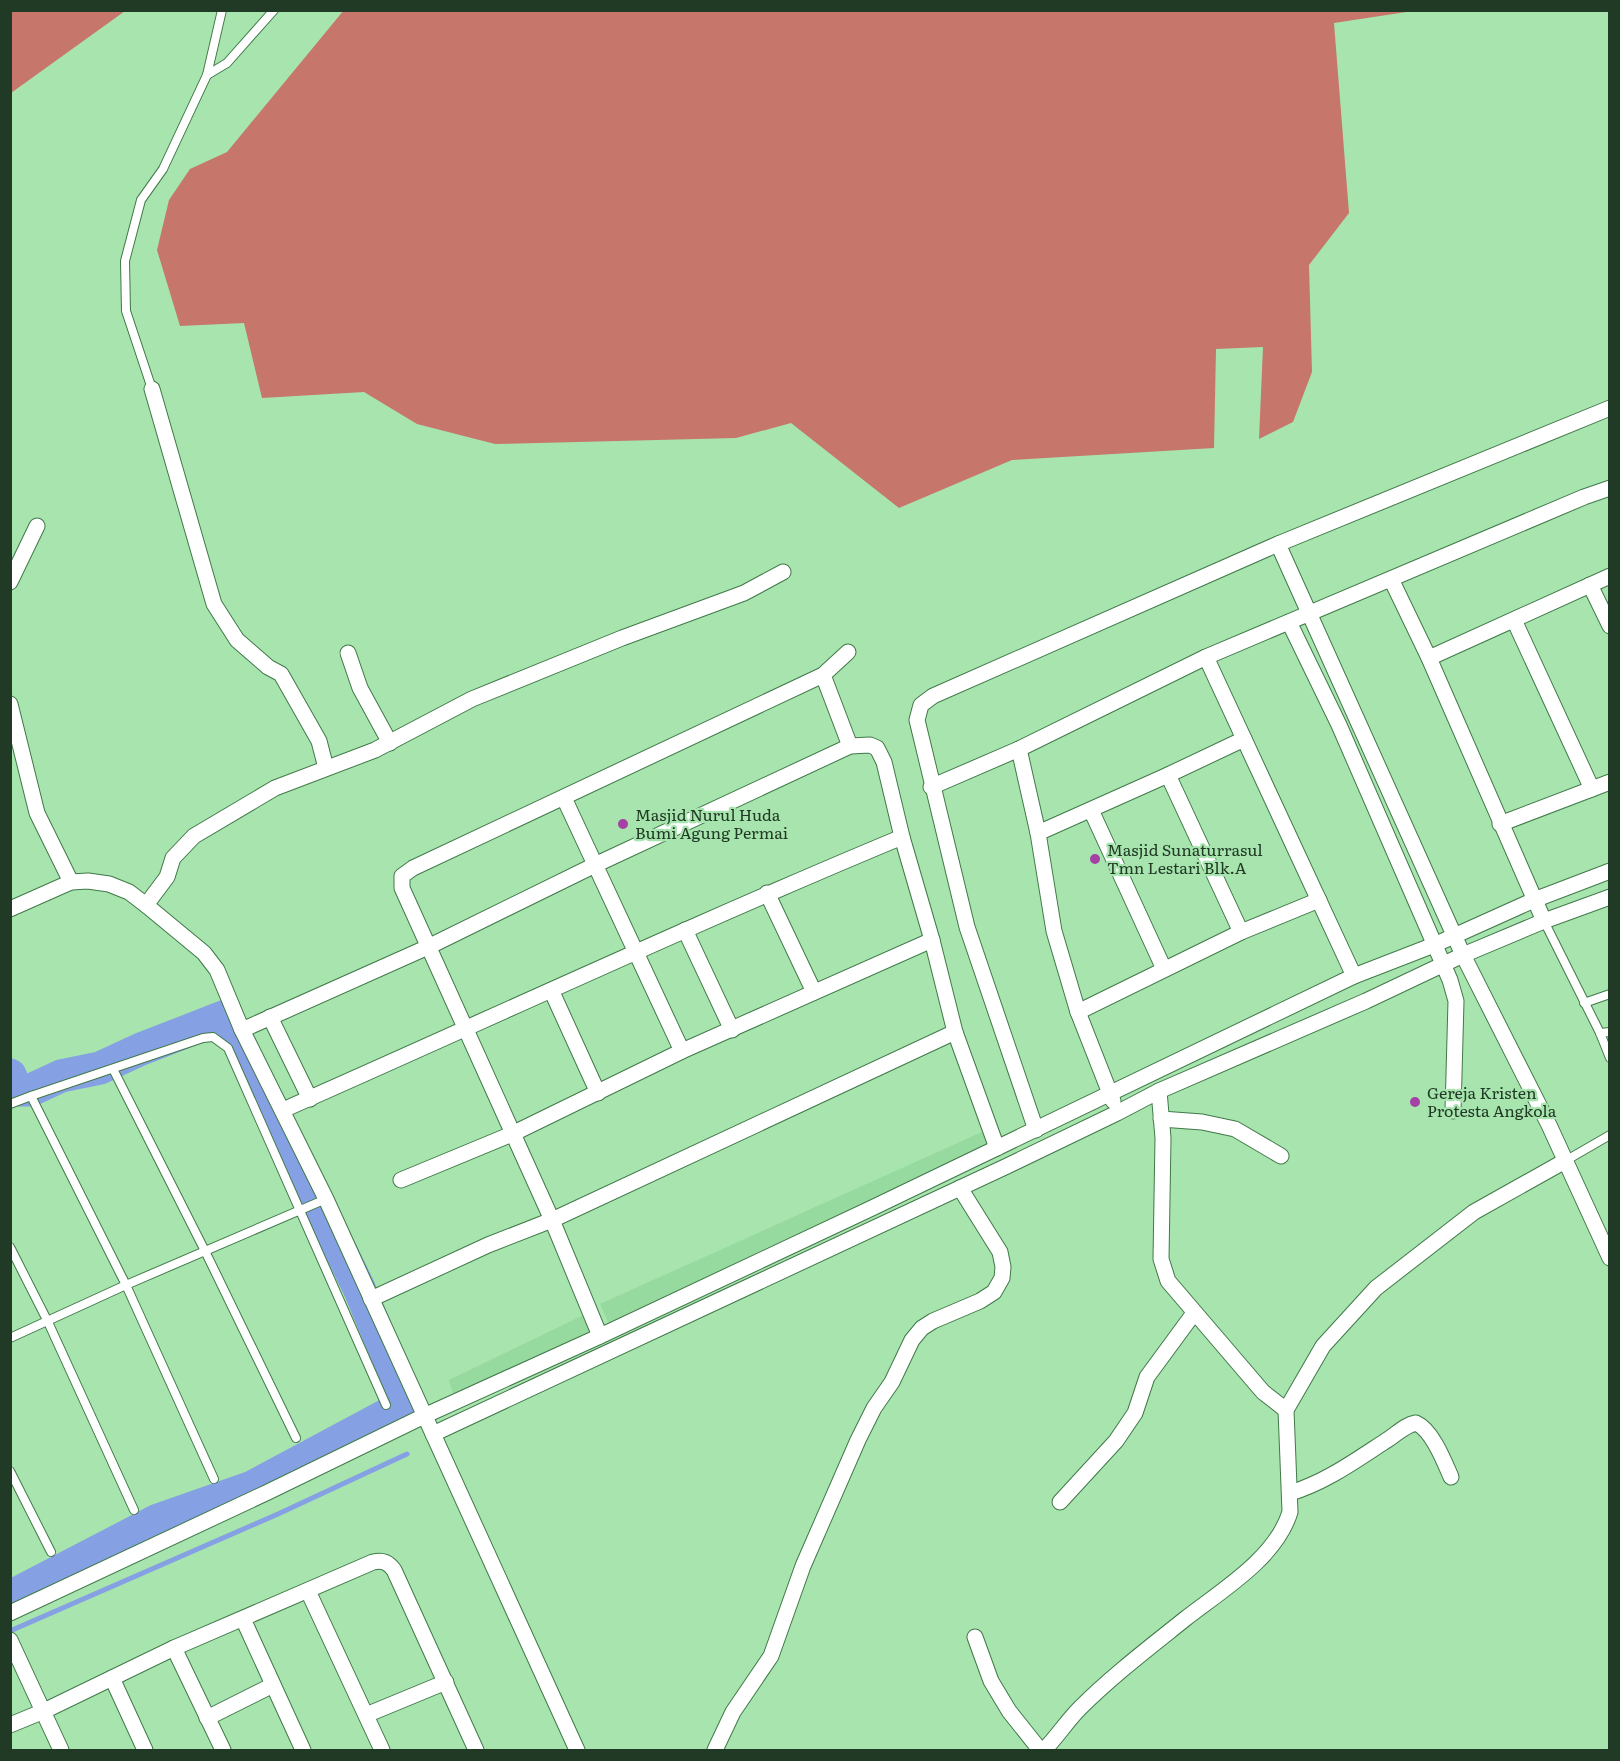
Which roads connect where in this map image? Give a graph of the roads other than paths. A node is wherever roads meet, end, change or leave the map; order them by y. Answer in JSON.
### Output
{"nodes":[{"id":1,"x":222,"y":10,"type":"edge"},
{"id":2,"x":274,"y":10,"type":"edge"},
{"id":3,"x":207,"y":75,"type":"junction"},
{"id":4,"x":152,"y":388,"type":"joint"},
{"id":5,"x":1610,"y":408,"type":"edge"},
{"id":6,"x":1610,"y":488,"type":"edge"},
{"id":7,"x":37,"y":526,"type":"dead end"},
{"id":8,"x":1278,"y":544,"type":"junction"},
{"id":9,"x":783,"y":572,"type":"dead end"},
{"id":10,"x":1610,"y":576,"type":"edge"},
{"id":11,"x":1391,"y":579,"type":"junction"},
{"id":12,"x":10,"y":582,"type":"edge"},
{"id":13,"x":1590,"y":585,"type":"junction"},
{"id":14,"x":1310,"y":614,"type":"junction"},
{"id":15,"x":1514,"y":620,"type":"junction"},
{"id":16,"x":1289,"y":622,"type":"junction"},
{"id":17,"x":1610,"y":626,"type":"edge"},
{"id":18,"x":848,"y":652,"type":"dead end"},
{"id":19,"x":348,"y":653,"type":"dead end"},
{"id":20,"x":1206,"y":657,"type":"junction"},
{"id":21,"x":1429,"y":658,"type":"junction"},
{"id":22,"x":823,"y":675,"type":"junction"},
{"id":23,"x":10,"y":704,"type":"edge"},
{"id":24,"x":1244,"y":739,"type":"junction"},
{"id":25,"x":390,"y":743,"type":"junction"},
{"id":26,"x":850,"y":746,"type":"junction"},
{"id":27,"x":1019,"y":748,"type":"junction"},
{"id":28,"x":326,"y":768,"type":"junction"},
{"id":29,"x":1168,"y":775,"type":"junction"},
{"id":30,"x":1610,"y":782,"type":"edge"},
{"id":31,"x":931,"y":787,"type":"junction"},
{"id":32,"x":1592,"y":789,"type":"junction"},
{"id":33,"x":564,"y":798,"type":"junction"},
{"id":34,"x":1091,"y":810,"type":"junction"},
{"id":35,"x":1500,"y":824,"type":"junction"},
{"id":36,"x":1038,"y":833,"type":"junction"},
{"id":37,"x":902,"y":837,"type":"junction"},
{"id":38,"x":597,"y":864,"type":"junction"},
{"id":39,"x":1610,"y":871,"type":"edge"},
{"id":40,"x":71,"y":882,"type":"junction"},
{"id":41,"x":767,"y":893,"type":"junction"},
{"id":42,"x":1610,"y":897,"type":"edge"},
{"id":43,"x":1319,"y":900,"type":"junction"},
{"id":44,"x":1534,"y":900,"type":"junction"},
{"id":45,"x":146,"y":905,"type":"junction"},
{"id":46,"x":10,"y":909,"type":"edge"},
{"id":47,"x":1544,"y":921,"type":"junction"},
{"id":48,"x":685,"y":930,"type":"junction"},
{"id":49,"x":1241,"y":932,"type":"junction"},
{"id":50,"x":1454,"y":935,"type":"junction"},
{"id":51,"x":932,"y":940,"type":"junction"},
{"id":52,"x":1434,"y":945,"type":"junction"},
{"id":53,"x":428,"y":947,"type":"junction"},
{"id":54,"x":636,"y":952,"type":"junction"},
{"id":55,"x":1463,"y":955,"type":"junction"},
{"id":56,"x":1443,"y":964,"type":"junction"},
{"id":57,"x":1164,"y":969,"type":"junction"},
{"id":58,"x":1354,"y":976,"type":"junction"},
{"id":59,"x":552,"y":992,"type":"junction"},
{"id":60,"x":814,"y":992,"type":"junction"},
{"id":61,"x":1610,"y":994,"type":"edge"},
{"id":62,"x":1584,"y":1003,"type":"junction"},
{"id":63,"x":1078,"y":1012,"type":"junction"},
{"id":64,"x":270,"y":1017,"type":"junction"},
{"id":65,"x":467,"y":1028,"type":"junction"},
{"id":66,"x":242,"y":1030,"type":"junction"},
{"id":67,"x":732,"y":1030,"type":"junction"},
{"id":68,"x":955,"y":1032,"type":"junction"},
{"id":69,"x":1610,"y":1032,"type":"edge"},
{"id":70,"x":1600,"y":1033,"type":"junction"},
{"id":71,"x":682,"y":1052,"type":"junction"},
{"id":72,"x":1610,"y":1058,"type":"edge"},
{"id":73,"x":113,"y":1069,"type":"junction"},
{"id":74,"x":1160,"y":1091,"type":"junction"},
{"id":75,"x":598,"y":1093,"type":"junction"},
{"id":76,"x":1110,"y":1094,"type":"junction"},
{"id":77,"x":31,"y":1095,"type":"junction"},
{"id":78,"x":310,"y":1099,"type":"junction"},
{"id":79,"x":10,"y":1104,"type":"edge"},
{"id":80,"x":283,"y":1110,"type":"junction"},
{"id":81,"x":1453,"y":1111,"type":"dead end"},
{"id":82,"x":1117,"y":1113,"type":"junction"},
{"id":83,"x":1161,"y":1119,"type":"junction"},
{"id":84,"x":1036,"y":1130,"type":"junction"},
{"id":85,"x":512,"y":1134,"type":"junction"},
{"id":86,"x":1610,"y":1135,"type":"edge"},
{"id":87,"x":998,"y":1148,"type":"junction"},
{"id":88,"x":1281,"y":1156,"type":"dead end"},
{"id":89,"x":1565,"y":1161,"type":"junction"},
{"id":90,"x":401,"y":1180,"type":"dead end"},
{"id":91,"x":960,"y":1188,"type":"junction"},
{"id":92,"x":319,"y":1202,"type":"junction"},
{"id":93,"x":299,"y":1210,"type":"junction"},
{"id":94,"x":552,"y":1220,"type":"junction"},
{"id":95,"x":10,"y":1247,"type":"edge"},
{"id":96,"x":206,"y":1251,"type":"junction"},
{"id":97,"x":1610,"y":1258,"type":"edge"},
{"id":98,"x":126,"y":1285,"type":"junction"},
{"id":99,"x":371,"y":1299,"type":"junction"},
{"id":100,"x":1194,"y":1313,"type":"junction"},
{"id":101,"x":48,"y":1322,"type":"junction"},
{"id":102,"x":600,"y":1336,"type":"junction"},
{"id":103,"x":10,"y":1338,"type":"edge"},
{"id":104,"x":386,"y":1405,"type":"dead end"},
{"id":105,"x":1286,"y":1410,"type":"junction"},
{"id":106,"x":424,"y":1416,"type":"junction"},
{"id":107,"x":433,"y":1434,"type":"junction"},
{"id":108,"x":296,"y":1438,"type":"dead end"},
{"id":109,"x":10,"y":1471,"type":"edge"},
{"id":110,"x":1451,"y":1477,"type":"dead end"},
{"id":111,"x":214,"y":1479,"type":"dead end"},
{"id":112,"x":1290,"y":1492,"type":"junction"},
{"id":113,"x":1060,"y":1502,"type":"dead end"},
{"id":114,"x":134,"y":1510,"type":"dead end"},
{"id":115,"x":51,"y":1552,"type":"dead end"},
{"id":116,"x":308,"y":1591,"type":"junction"},
{"id":117,"x":10,"y":1613,"type":"edge"},
{"id":118,"x":243,"y":1619,"type":"junction"},
{"id":119,"x":975,"y":1637,"type":"dead end"},
{"id":120,"x":10,"y":1640,"type":"edge"},
{"id":121,"x":174,"y":1648,"type":"junction"},
{"id":122,"x":112,"y":1678,"type":"junction"},
{"id":123,"x":446,"y":1682,"type":"junction"},
{"id":124,"x":273,"y":1685,"type":"junction"},
{"id":125,"x":44,"y":1712,"type":"junction"},
{"id":126,"x":366,"y":1715,"type":"junction"},
{"id":127,"x":207,"y":1718,"type":"junction"},
{"id":128,"x":10,"y":1725,"type":"edge"},
{"id":129,"x":62,"y":1750,"type":"edge"},
{"id":130,"x":145,"y":1750,"type":"edge"},
{"id":131,"x":223,"y":1750,"type":"edge"},
{"id":132,"x":303,"y":1750,"type":"edge"},
{"id":133,"x":382,"y":1750,"type":"edge"},
{"id":134,"x":476,"y":1750,"type":"edge"},
{"id":135,"x":577,"y":1750,"type":"edge"},
{"id":136,"x":715,"y":1750,"type":"edge"},
{"id":137,"x":1042,"y":1750,"type":"edge"}],
"edges":[{"from":1,"to":3,"type":"lane"},
{"from":2,"to":3,"type":"lane"},
{"from":3,"to":4,"type":"lane"},
{"from":4,"to":28,"type":"street"},
{"from":5,"to":8,"type":"street"},
{"from":6,"to":11,"type":"street"},
{"from":7,"to":12,"type":"street"},
{"from":8,"to":14,"type":"street"},
{"from":8,"to":31,"type":"street"},
{"from":9,"to":25,"type":"street"},
{"from":10,"to":13,"type":"street"},
{"from":11,"to":14,"type":"street"},
{"from":11,"to":21,"type":"street"},
{"from":13,"to":15,"type":"street"},
{"from":13,"to":17,"type":"street"},
{"from":14,"to":16,"type":"street"},
{"from":14,"to":50,"type":"street"},
{"from":15,"to":21,"type":"street"},
{"from":15,"to":32,"type":"street"},
{"from":16,"to":20,"type":"street"},
{"from":16,"to":52,"type":"street"},
{"from":18,"to":22,"type":"street"},
{"from":19,"to":25,"type":"street"},
{"from":20,"to":24,"type":"street"},
{"from":20,"to":27,"type":"street"},
{"from":21,"to":35,"type":"street"},
{"from":22,"to":26,"type":"street"},
{"from":22,"to":33,"type":"street"},
{"from":23,"to":40,"type":"street"},
{"from":24,"to":29,"type":"street"},
{"from":24,"to":43,"type":"street"},
{"from":25,"to":28,"type":"street"},
{"from":26,"to":37,"type":"street"},
{"from":26,"to":38,"type":"street"},
{"from":27,"to":31,"type":"street"},
{"from":27,"to":36,"type":"street"},
{"from":28,"to":45,"type":"street"},
{"from":29,"to":34,"type":"street"},
{"from":29,"to":49,"type":"street"},
{"from":30,"to":32,"type":"street"},
{"from":31,"to":84,"type":"street"},
{"from":32,"to":35,"type":"street"},
{"from":33,"to":38,"type":"street"},
{"from":33,"to":53,"type":"street"},
{"from":34,"to":36,"type":"street"},
{"from":34,"to":57,"type":"street"},
{"from":35,"to":44,"type":"street"},
{"from":36,"to":63,"type":"street"},
{"from":37,"to":41,"type":"street"},
{"from":37,"to":51,"type":"street"},
{"from":38,"to":53,"type":"street"},
{"from":38,"to":54,"type":"street"},
{"from":39,"to":44,"type":"street"},
{"from":40,"to":45,"type":"street"},
{"from":40,"to":46,"type":"street"},
{"from":41,"to":48,"type":"street"},
{"from":41,"to":60,"type":"street"},
{"from":42,"to":47,"type":"street"},
{"from":43,"to":49,"type":"street"},
{"from":43,"to":58,"type":"street"},
{"from":44,"to":47,"type":"street"},
{"from":44,"to":50,"type":"street"},
{"from":45,"to":66,"type":"street"},
{"from":47,"to":55,"type":"street"},
{"from":47,"to":62,"type":"lane"},
{"from":48,"to":54,"type":"street"},
{"from":48,"to":67,"type":"street"},
{"from":49,"to":57,"type":"street"},
{"from":50,"to":52,"type":"street"},
{"from":50,"to":55,"type":"street"},
{"from":51,"to":60,"type":"street"},
{"from":51,"to":68,"type":"street"},
{"from":52,"to":56,"type":"street"},
{"from":52,"to":58,"type":"street"},
{"from":53,"to":64,"type":"street"},
{"from":53,"to":65,"type":"street"},
{"from":54,"to":59,"type":"street"},
{"from":54,"to":71,"type":"street"},
{"from":55,"to":56,"type":"street"},
{"from":55,"to":89,"type":"street"},
{"from":56,"to":74,"type":"street"},
{"from":56,"to":81,"type":"street"},
{"from":57,"to":63,"type":"street"},
{"from":58,"to":76,"type":"street"},
{"from":59,"to":65,"type":"street"},
{"from":59,"to":75,"type":"street"},
{"from":60,"to":67,"type":"street"},
{"from":61,"to":62,"type":"lane"},
{"from":62,"to":70,"type":"lane"},
{"from":63,"to":76,"type":"street"},
{"from":64,"to":66,"type":"street"},
{"from":64,"to":78,"type":"street"},
{"from":65,"to":78,"type":"street"},
{"from":65,"to":85,"type":"street"},
{"from":66,"to":80,"type":"street"},
{"from":67,"to":71,"type":"street"},
{"from":68,"to":87,"type":"street"},
{"from":68,"to":94,"type":"street"},
{"from":69,"to":70,"type":"lane"},
{"from":70,"to":72,"type":"lane"},
{"from":71,"to":75,"type":"street"},
{"from":73,"to":77,"type":"lane"},
{"from":73,"to":93,"type":"lane"},
{"from":73,"to":96,"type":"lane"},
{"from":74,"to":82,"type":"street"},
{"from":74,"to":83,"type":"street"},
{"from":75,"to":85,"type":"street"},
{"from":76,"to":82,"type":"street"},
{"from":76,"to":84,"type":"street"},
{"from":77,"to":79,"type":"lane"},
{"from":77,"to":98,"type":"lane"},
{"from":78,"to":80,"type":"street"},
{"from":80,"to":92,"type":"street"},
{"from":82,"to":91,"type":"street"},
{"from":83,"to":88,"type":"street"},
{"from":83,"to":100,"type":"street"},
{"from":84,"to":87,"type":"street"},
{"from":85,"to":90,"type":"street"},
{"from":85,"to":94,"type":"street"},
{"from":86,"to":89,"type":"lane"},
{"from":87,"to":102,"type":"street"},
{"from":89,"to":97,"type":"street"},
{"from":89,"to":105,"type":"street"},
{"from":91,"to":107,"type":"street"},
{"from":91,"to":136,"type":"street"},
{"from":92,"to":93,"type":"lane"},
{"from":92,"to":99,"type":"street"},
{"from":93,"to":96,"type":"lane"},
{"from":93,"to":104,"type":"lane"},
{"from":94,"to":99,"type":"street"},
{"from":94,"to":102,"type":"street"},
{"from":95,"to":101,"type":"lane"},
{"from":96,"to":98,"type":"lane"},
{"from":96,"to":108,"type":"lane"},
{"from":98,"to":101,"type":"lane"},
{"from":98,"to":111,"type":"lane"},
{"from":99,"to":106,"type":"street"},
{"from":100,"to":105,"type":"street"},
{"from":100,"to":113,"type":"street"},
{"from":101,"to":103,"type":"lane"},
{"from":101,"to":114,"type":"lane"},
{"from":102,"to":106,"type":"street"},
{"from":105,"to":112,"type":"street"},
{"from":106,"to":107,"type":"street"},
{"from":106,"to":117,"type":"street"},
{"from":107,"to":135,"type":"street"},
{"from":109,"to":115,"type":"lane"},
{"from":110,"to":112,"type":"street"},
{"from":112,"to":137,"type":"street"},
{"from":116,"to":118,"type":"street"},
{"from":116,"to":123,"type":"street"},
{"from":116,"to":126,"type":"street"},
{"from":118,"to":121,"type":"street"},
{"from":118,"to":124,"type":"street"},
{"from":119,"to":137,"type":"street"},
{"from":120,"to":125,"type":"street"},
{"from":121,"to":122,"type":"street"},
{"from":121,"to":127,"type":"street"},
{"from":122,"to":125,"type":"street"},
{"from":122,"to":130,"type":"street"},
{"from":123,"to":126,"type":"street"},
{"from":123,"to":134,"type":"street"},
{"from":124,"to":127,"type":"street"},
{"from":124,"to":132,"type":"street"},
{"from":125,"to":128,"type":"street"},
{"from":125,"to":129,"type":"street"},
{"from":126,"to":133,"type":"street"},
{"from":127,"to":131,"type":"street"}]}
